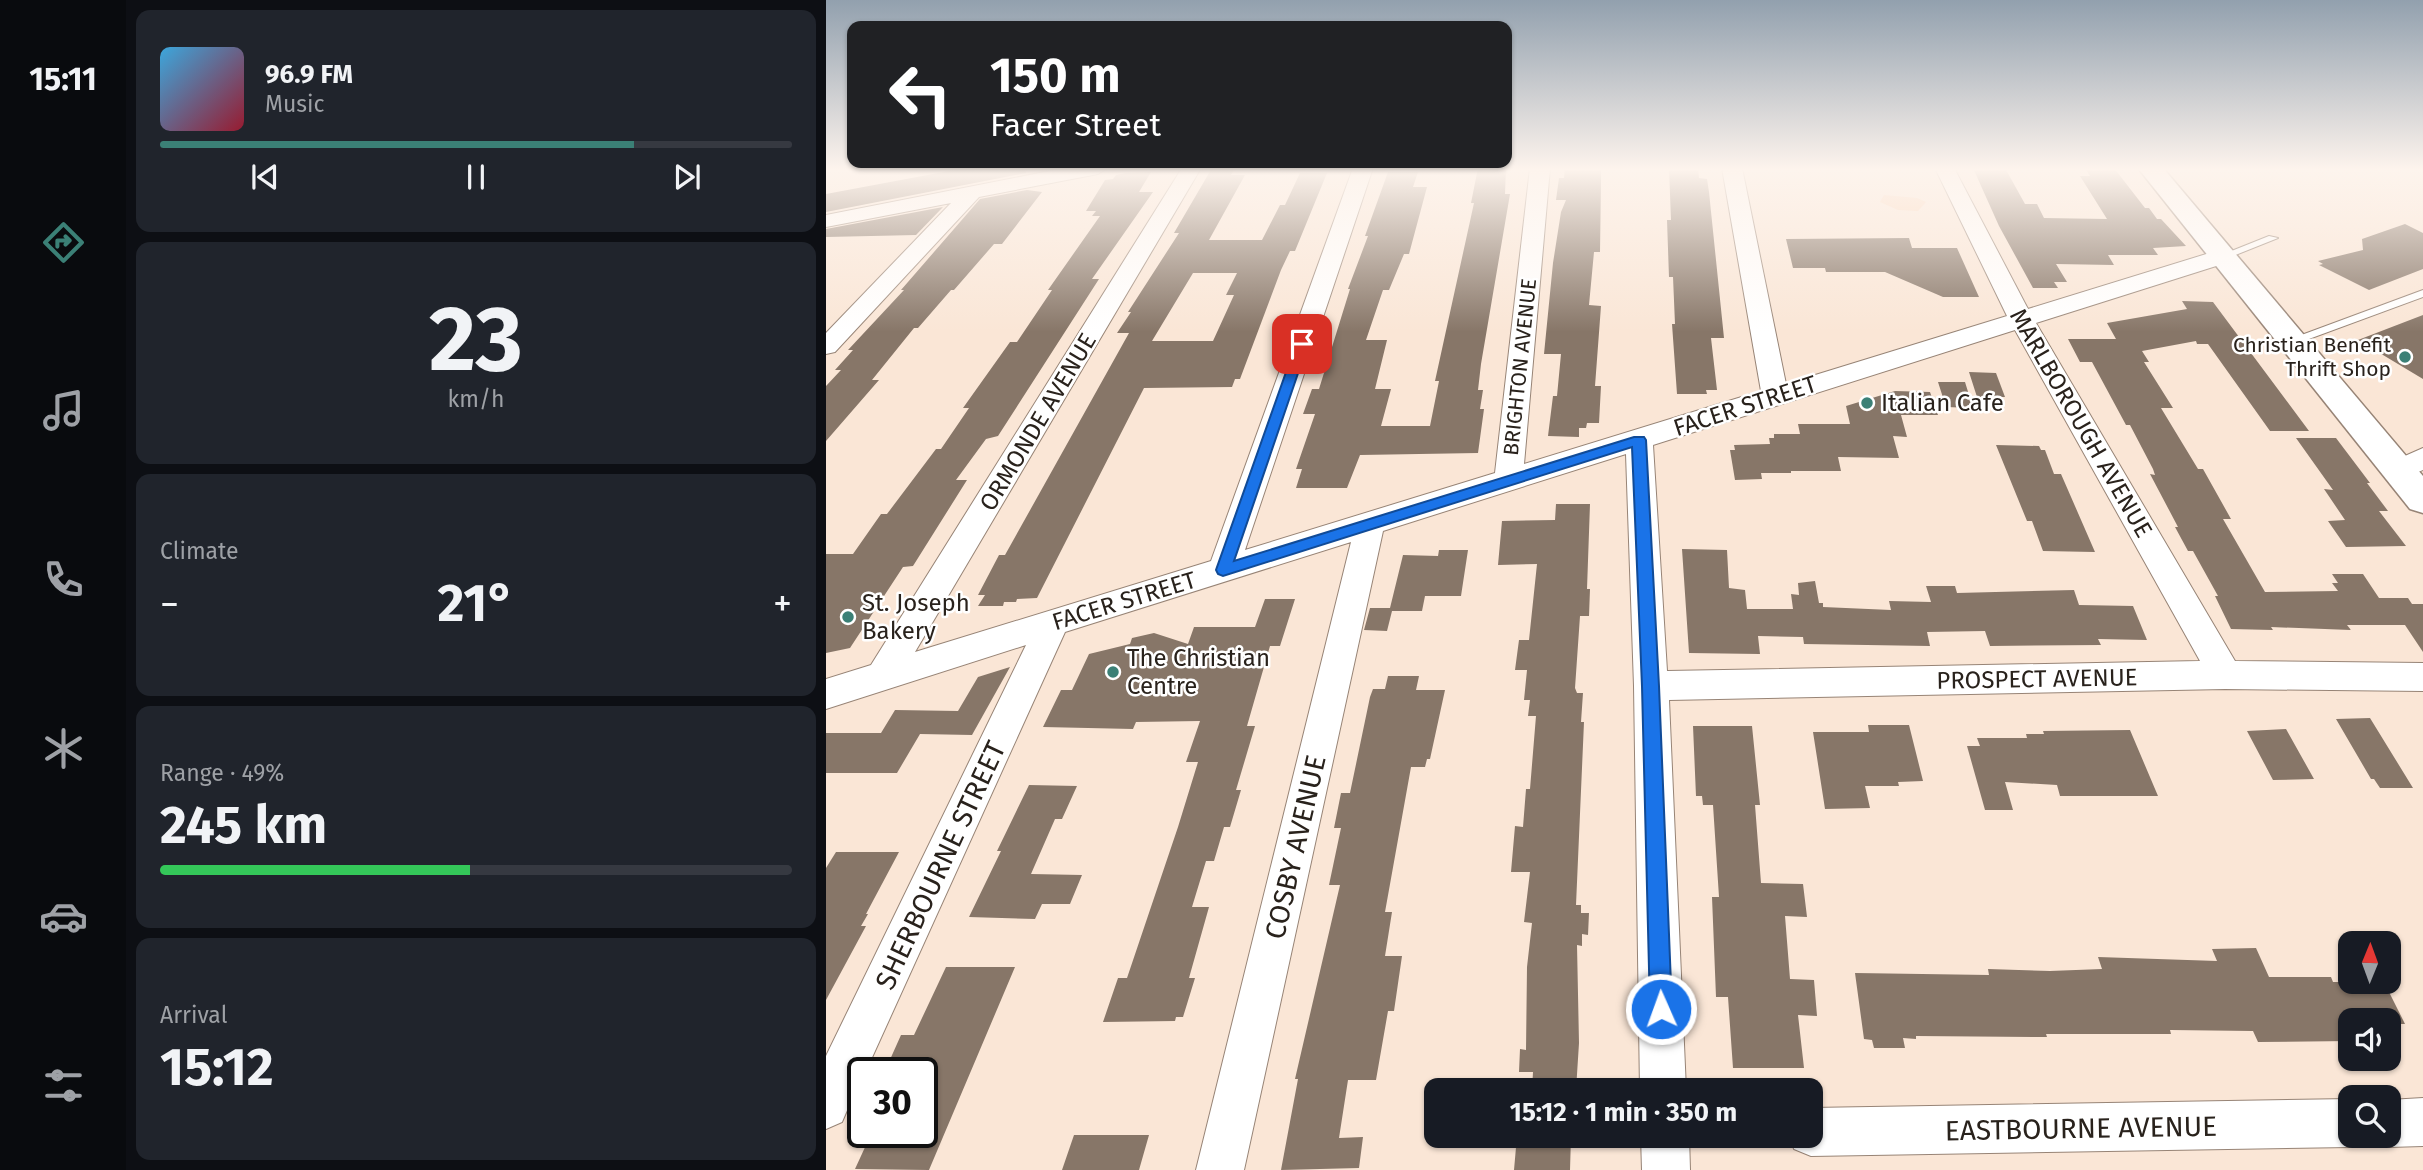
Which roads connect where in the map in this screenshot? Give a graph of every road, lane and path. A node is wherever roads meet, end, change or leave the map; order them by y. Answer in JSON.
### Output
{"nodes":[{"id":1,"x":944,"y":223,"type":"edge"},
{"id":2,"x":1159,"y":223,"type":"edge"},
{"id":3,"x":1344,"y":223,"type":"edge"},
{"id":4,"x":1535,"y":223,"type":"edge"},
{"id":5,"x":1742,"y":223,"type":"edge"},
{"id":6,"x":1971,"y":223,"type":"edge"},
{"id":7,"x":2196,"y":223,"type":"edge"},
{"id":8,"x":2273,"y":238,"type":"dead end"},
{"id":9,"x":2224,"y":256,"type":"junction"},
{"id":10,"x":2423,"y":293,"type":"edge"},
{"id":11,"x":2023,"y":318,"type":"junction"},
{"id":12,"x":2294,"y":340,"type":"junction"},
{"id":13,"x":826,"y":347,"type":"edge"},
{"id":14,"x":1775,"y":396,"type":"junction"},
{"id":15,"x":1639,"y":440,"type":"junction"},
{"id":16,"x":2411,"y":464,"type":"edge"},
{"id":17,"x":1508,"y":481,"type":"junction"},
{"id":18,"x":2423,"y":500,"type":"edge"},
{"id":19,"x":1370,"y":524,"type":"junction"},
{"id":20,"x":1223,"y":570,"type":"junction"},
{"id":21,"x":1053,"y":624,"type":"junction"},
{"id":22,"x":2225,"y":675,"type":"junction"},
{"id":23,"x":883,"y":676,"type":"junction"},
{"id":24,"x":2423,"y":677,"type":"edge"},
{"id":25,"x":1651,"y":686,"type":"junction"},
{"id":26,"x":826,"y":694,"type":"edge"},
{"id":27,"x":1664,"y":1078,"type":"edge"},
{"id":28,"x":826,"y":1106,"type":"edge"},
{"id":29,"x":2401,"y":1122,"type":"edge"},
{"id":30,"x":2423,"y":1122,"type":"edge"},
{"id":31,"x":2338,"y":1123,"type":"edge"},
{"id":32,"x":1823,"y":1132,"type":"edge"},
{"id":33,"x":1665,"y":1148,"type":"edge"},
{"id":34,"x":1220,"y":1170,"type":"edge"},
{"id":35,"x":1666,"y":1170,"type":"edge"}],
"edges":[{"from":1,"to":13,"type":"street"},
{"from":2,"to":23,"type":"street","name":"ORMONDE AVENUE"},
{"from":3,"to":20,"type":"street"},
{"from":4,"to":17,"type":"street","name":"BRIGHTON AVENUE"},
{"from":5,"to":14,"type":"street"},
{"from":6,"to":11,"type":"street","name":"MARLBOROUGH AVENUE"},
{"from":7,"to":9,"type":"street"},
{"from":8,"to":9,"type":"lane"},
{"from":9,"to":11,"type":"street","name":"FACER STREET"},
{"from":9,"to":12,"type":"street"},
{"from":10,"to":12,"type":"lane"},
{"from":11,"to":14,"type":"street","name":"FACER STREET"},
{"from":11,"to":22,"type":"street","name":"MARLBOROUGH AVENUE"},
{"from":12,"to":16,"type":"street"},
{"from":14,"to":15,"type":"street","name":"FACER STREET"},
{"from":15,"to":17,"type":"street","name":"FACER STREET"},
{"from":15,"to":25,"type":"street"},
{"from":16,"to":18,"type":"street"},
{"from":17,"to":19,"type":"street","name":"FACER STREET"},
{"from":19,"to":20,"type":"street","name":"FACER STREET"},
{"from":19,"to":34,"type":"street","name":"COSBY AVENUE"},
{"from":20,"to":21,"type":"street","name":"FACER STREET"},
{"from":21,"to":23,"type":"street","name":"FACER STREET"},
{"from":21,"to":28,"type":"street","name":"SHERBOURNE STREET"},
{"from":22,"to":24,"type":"street","name":"PROSPECT AVENUE"},
{"from":22,"to":25,"type":"street","name":"PROSPECT AVENUE"},
{"from":23,"to":26,"type":"street","name":"FACER STREET"},
{"from":25,"to":27,"type":"street"},
{"from":29,"to":30,"type":"street"},
{"from":31,"to":32,"type":"street","name":"EASTBOURNE AVENUE"},
{"from":33,"to":35,"type":"street"}]}
